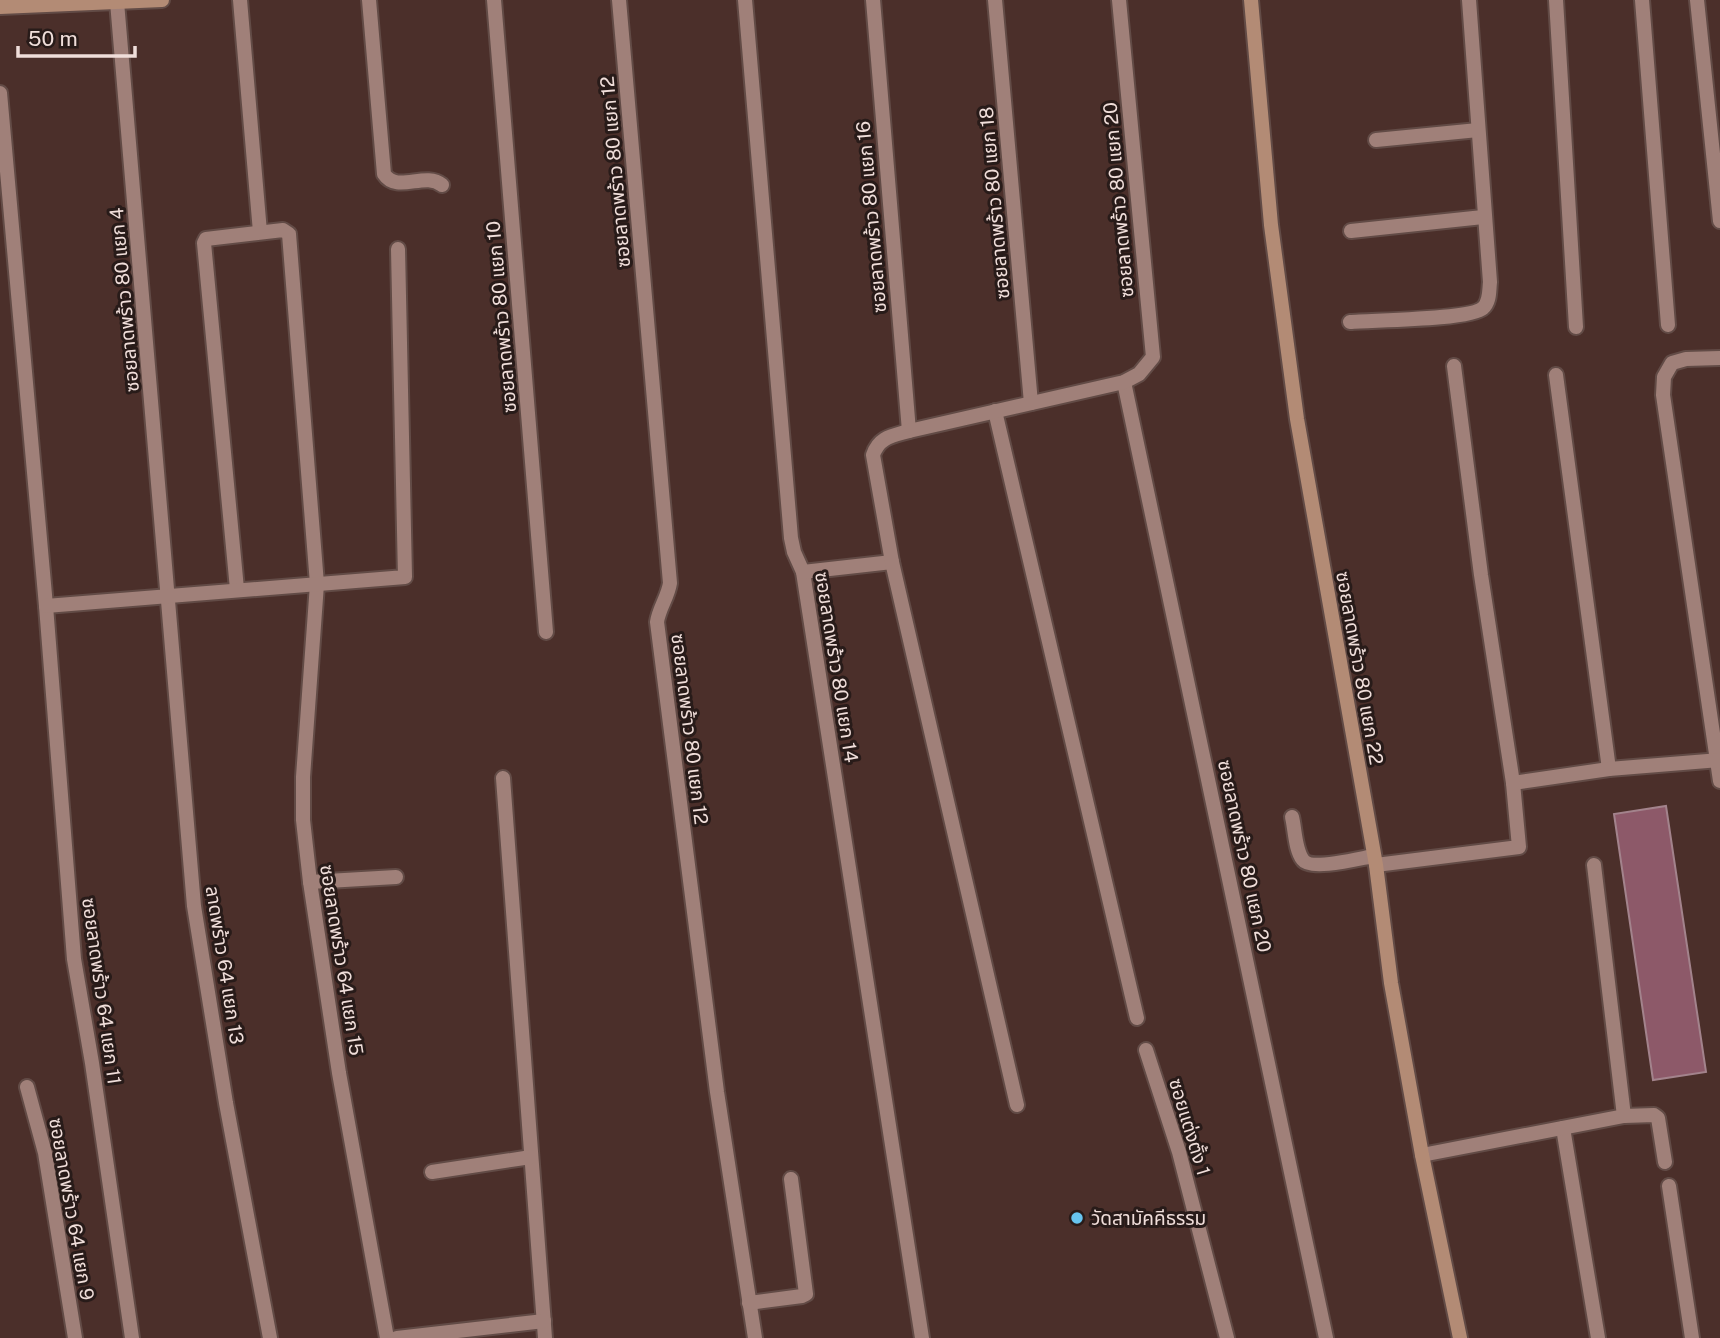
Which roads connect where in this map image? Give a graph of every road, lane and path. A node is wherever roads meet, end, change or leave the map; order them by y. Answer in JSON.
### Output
{"nodes":[{"id":1,"x":162,"y":0,"type":"edge"},
{"id":2,"x":240,"y":0,"type":"edge"},
{"id":3,"x":369,"y":0,"type":"edge"},
{"id":4,"x":494,"y":0,"type":"edge"},
{"id":5,"x":619,"y":0,"type":"edge"},
{"id":6,"x":745,"y":0,"type":"edge"},
{"id":7,"x":873,"y":0,"type":"edge"},
{"id":8,"x":995,"y":0,"type":"edge"},
{"id":9,"x":1119,"y":0,"type":"edge"},
{"id":10,"x":1251,"y":0,"type":"edge"},
{"id":11,"x":1469,"y":0,"type":"edge"},
{"id":12,"x":1556,"y":0,"type":"edge"},
{"id":13,"x":1642,"y":0,"type":"edge"},
{"id":14,"x":1697,"y":0,"type":"edge"},
{"id":15,"x":117,"y":2,"type":"junction"},
{"id":16,"x":0,"y":7,"type":"edge"},
{"id":17,"x":0,"y":93,"type":"edge"},
{"id":18,"x":1478,"y":130,"type":"junction"},
{"id":19,"x":1376,"y":140,"type":"dead end"},
{"id":20,"x":442,"y":185,"type":"dead end"},
{"id":21,"x":1483,"y":217,"type":"junction"},
{"id":22,"x":1720,"y":221,"type":"edge"},
{"id":23,"x":1351,"y":231,"type":"dead end"},
{"id":24,"x":260,"y":232,"type":"junction"},
{"id":25,"x":398,"y":249,"type":"dead end"},
{"id":26,"x":1350,"y":322,"type":"dead end"},
{"id":27,"x":1668,"y":325,"type":"dead end"},
{"id":28,"x":1576,"y":327,"type":"dead end"},
{"id":29,"x":1720,"y":358,"type":"edge"},
{"id":30,"x":1454,"y":366,"type":"dead end"},
{"id":31,"x":1556,"y":375,"type":"dead end"},
{"id":32,"x":1124,"y":382,"type":"junction"},
{"id":33,"x":1031,"y":403,"type":"junction"},
{"id":34,"x":995,"y":411,"type":"junction"},
{"id":35,"x":909,"y":431,"type":"junction"},
{"id":36,"x":892,"y":562,"type":"junction"},
{"id":37,"x":803,"y":572,"type":"junction"},
{"id":38,"x":317,"y":584,"type":"junction"},
{"id":39,"x":237,"y":589,"type":"junction"},
{"id":40,"x":169,"y":595,"type":"junction"},
{"id":41,"x":46,"y":606,"type":"junction"},
{"id":42,"x":546,"y":632,"type":"dead end"},
{"id":43,"x":1719,"y":760,"type":"edge"},
{"id":44,"x":1609,"y":769,"type":"junction"},
{"id":45,"x":503,"y":778,"type":"dead end"},
{"id":46,"x":1720,"y":781,"type":"edge"},
{"id":47,"x":1513,"y":783,"type":"junction"},
{"id":48,"x":1292,"y":817,"type":"dead end"},
{"id":49,"x":1375,"y":860,"type":"junction"},
{"id":50,"x":1594,"y":866,"type":"dead end"},
{"id":51,"x":396,"y":877,"type":"dead end"},
{"id":52,"x":310,"y":882,"type":"junction"},
{"id":53,"x":1137,"y":1018,"type":"dead end"},
{"id":54,"x":1146,"y":1050,"type":"dead end"},
{"id":55,"x":27,"y":1087,"type":"dead end"},
{"id":56,"x":1017,"y":1105,"type":"dead end"},
{"id":57,"x":1624,"y":1116,"type":"junction"},
{"id":58,"x":1563,"y":1128,"type":"junction"},
{"id":59,"x":1422,"y":1154,"type":"junction"},
{"id":60,"x":531,"y":1157,"type":"junction"},
{"id":61,"x":1665,"y":1162,"type":"dead end"},
{"id":62,"x":432,"y":1172,"type":"dead end"},
{"id":63,"x":791,"y":1179,"type":"dead end"},
{"id":64,"x":1669,"y":1186,"type":"dead end"},
{"id":65,"x":749,"y":1303,"type":"junction"},
{"id":66,"x":544,"y":1321,"type":"junction"},
{"id":67,"x":75,"y":1338,"type":"edge"},
{"id":68,"x":132,"y":1338,"type":"edge"},
{"id":69,"x":270,"y":1338,"type":"edge"},
{"id":70,"x":387,"y":1338,"type":"edge"},
{"id":71,"x":397,"y":1338,"type":"edge"},
{"id":72,"x":545,"y":1338,"type":"edge"},
{"id":73,"x":755,"y":1338,"type":"edge"},
{"id":74,"x":922,"y":1338,"type":"edge"},
{"id":75,"x":1227,"y":1338,"type":"edge"},
{"id":76,"x":1326,"y":1338,"type":"edge"},
{"id":77,"x":1460,"y":1338,"type":"edge"},
{"id":78,"x":1598,"y":1338,"type":"edge"},
{"id":79,"x":1692,"y":1338,"type":"edge"}],
"edges":[{"from":1,"to":15,"type":"street"},
{"from":2,"to":24,"type":"street"},
{"from":3,"to":20,"type":"street"},
{"from":4,"to":42,"type":"street","name":"ซอยลาดพร้าว 80 แยก 10"},
{"from":5,"to":65,"type":"street","name":"ซอยลาดพร้าว 80 แยก 12"},
{"from":6,"to":37,"type":"street","name":"ซอยลาดพร้าว 80 แยก 14"},
{"from":7,"to":35,"type":"street","name":"ซอยลาดพร้าว 80 แยก 16"},
{"from":8,"to":33,"type":"street","name":"ซอยลาดพร้าว 80 แยก 18"},
{"from":9,"to":32,"type":"street","name":"ซอยลาดพร้าว 80 แยก 20"},
{"from":10,"to":49,"type":"street","name":"ซอยลาดพร้าว 80 แยก 22"},
{"from":11,"to":18,"type":"street"},
{"from":12,"to":28,"type":"street"},
{"from":13,"to":27,"type":"street"},
{"from":14,"to":22,"type":"street"},
{"from":15,"to":16,"type":"street"},
{"from":15,"to":40,"type":"street","name":"ซอยลาดพร้าว 80 แยก 4"},
{"from":17,"to":41,"type":"street","name":"ซอยลาดพร้าว 64 แยก 11"},
{"from":18,"to":19,"type":"street"},
{"from":18,"to":21,"type":"street"},
{"from":21,"to":23,"type":"street"},
{"from":21,"to":26,"type":"street"},
{"from":24,"to":38,"type":"street","name":"ซอยลาดพร้าว 64 แยก 15"},
{"from":24,"to":39,"type":"street"},
{"from":25,"to":38,"type":"street"},
{"from":29,"to":43,"type":"street"},
{"from":30,"to":47,"type":"street"},
{"from":31,"to":44,"type":"street"},
{"from":32,"to":33,"type":"street","name":"ซอยลาดพร้าว 80 แยก 20"},
{"from":32,"to":76,"type":"street","name":"ซอยลาดพร้าว 80 แยก 20"},
{"from":33,"to":34,"type":"street","name":"ซอยลาดพร้าว 80 แยก 20"},
{"from":34,"to":35,"type":"street","name":"ซอยลาดพร้าว 80 แยก 20"},
{"from":34,"to":53,"type":"street"},
{"from":35,"to":36,"type":"street","name":"ซอยลาดพร้าว 80 แยก 20"},
{"from":36,"to":37,"type":"street"},
{"from":36,"to":56,"type":"street","name":"ซอยลาดพร้าว 80 แยก 20"},
{"from":37,"to":74,"type":"street","name":"ซอยลาดพร้าว 80 แยก 14"},
{"from":38,"to":39,"type":"street"},
{"from":38,"to":52,"type":"street","name":"ซอยลาดพร้าว 64 แยก 15"},
{"from":39,"to":40,"type":"street"},
{"from":40,"to":41,"type":"street"},
{"from":40,"to":69,"type":"street","name":"ลาดพร้าว 64 แยก 13"},
{"from":41,"to":68,"type":"street","name":"ซอยลาดพร้าว 64 แยก 11"},
{"from":43,"to":44,"type":"street"},
{"from":43,"to":46,"type":"street"},
{"from":44,"to":47,"type":"street"},
{"from":45,"to":60,"type":"street"},
{"from":47,"to":49,"type":"street"},
{"from":48,"to":49,"type":"street"},
{"from":49,"to":59,"type":"street","name":"ซอยลาดพร้าว 80 แยก 22"},
{"from":50,"to":57,"type":"street"},
{"from":51,"to":52,"type":"street"},
{"from":52,"to":70,"type":"street","name":"ซอยลาดพร้าว 64 แยก 15"},
{"from":54,"to":75,"type":"street","name":"ซอยแต่งตั้ง 1"},
{"from":55,"to":67,"type":"street","name":"ซอยลาดพร้าว 64 แยก 9"},
{"from":57,"to":58,"type":"street"},
{"from":57,"to":61,"type":"street"},
{"from":58,"to":59,"type":"street"},
{"from":58,"to":78,"type":"street"},
{"from":59,"to":77,"type":"street","name":"ซอยลาดพร้าว 80 แยก 22"},
{"from":60,"to":62,"type":"street"},
{"from":60,"to":66,"type":"street"},
{"from":63,"to":65,"type":"street"},
{"from":64,"to":79,"type":"street"},
{"from":65,"to":73,"type":"street","name":"ซอยลาดพร้าว 80 แยก 12"},
{"from":66,"to":71,"type":"street"},
{"from":66,"to":72,"type":"street"}]}
